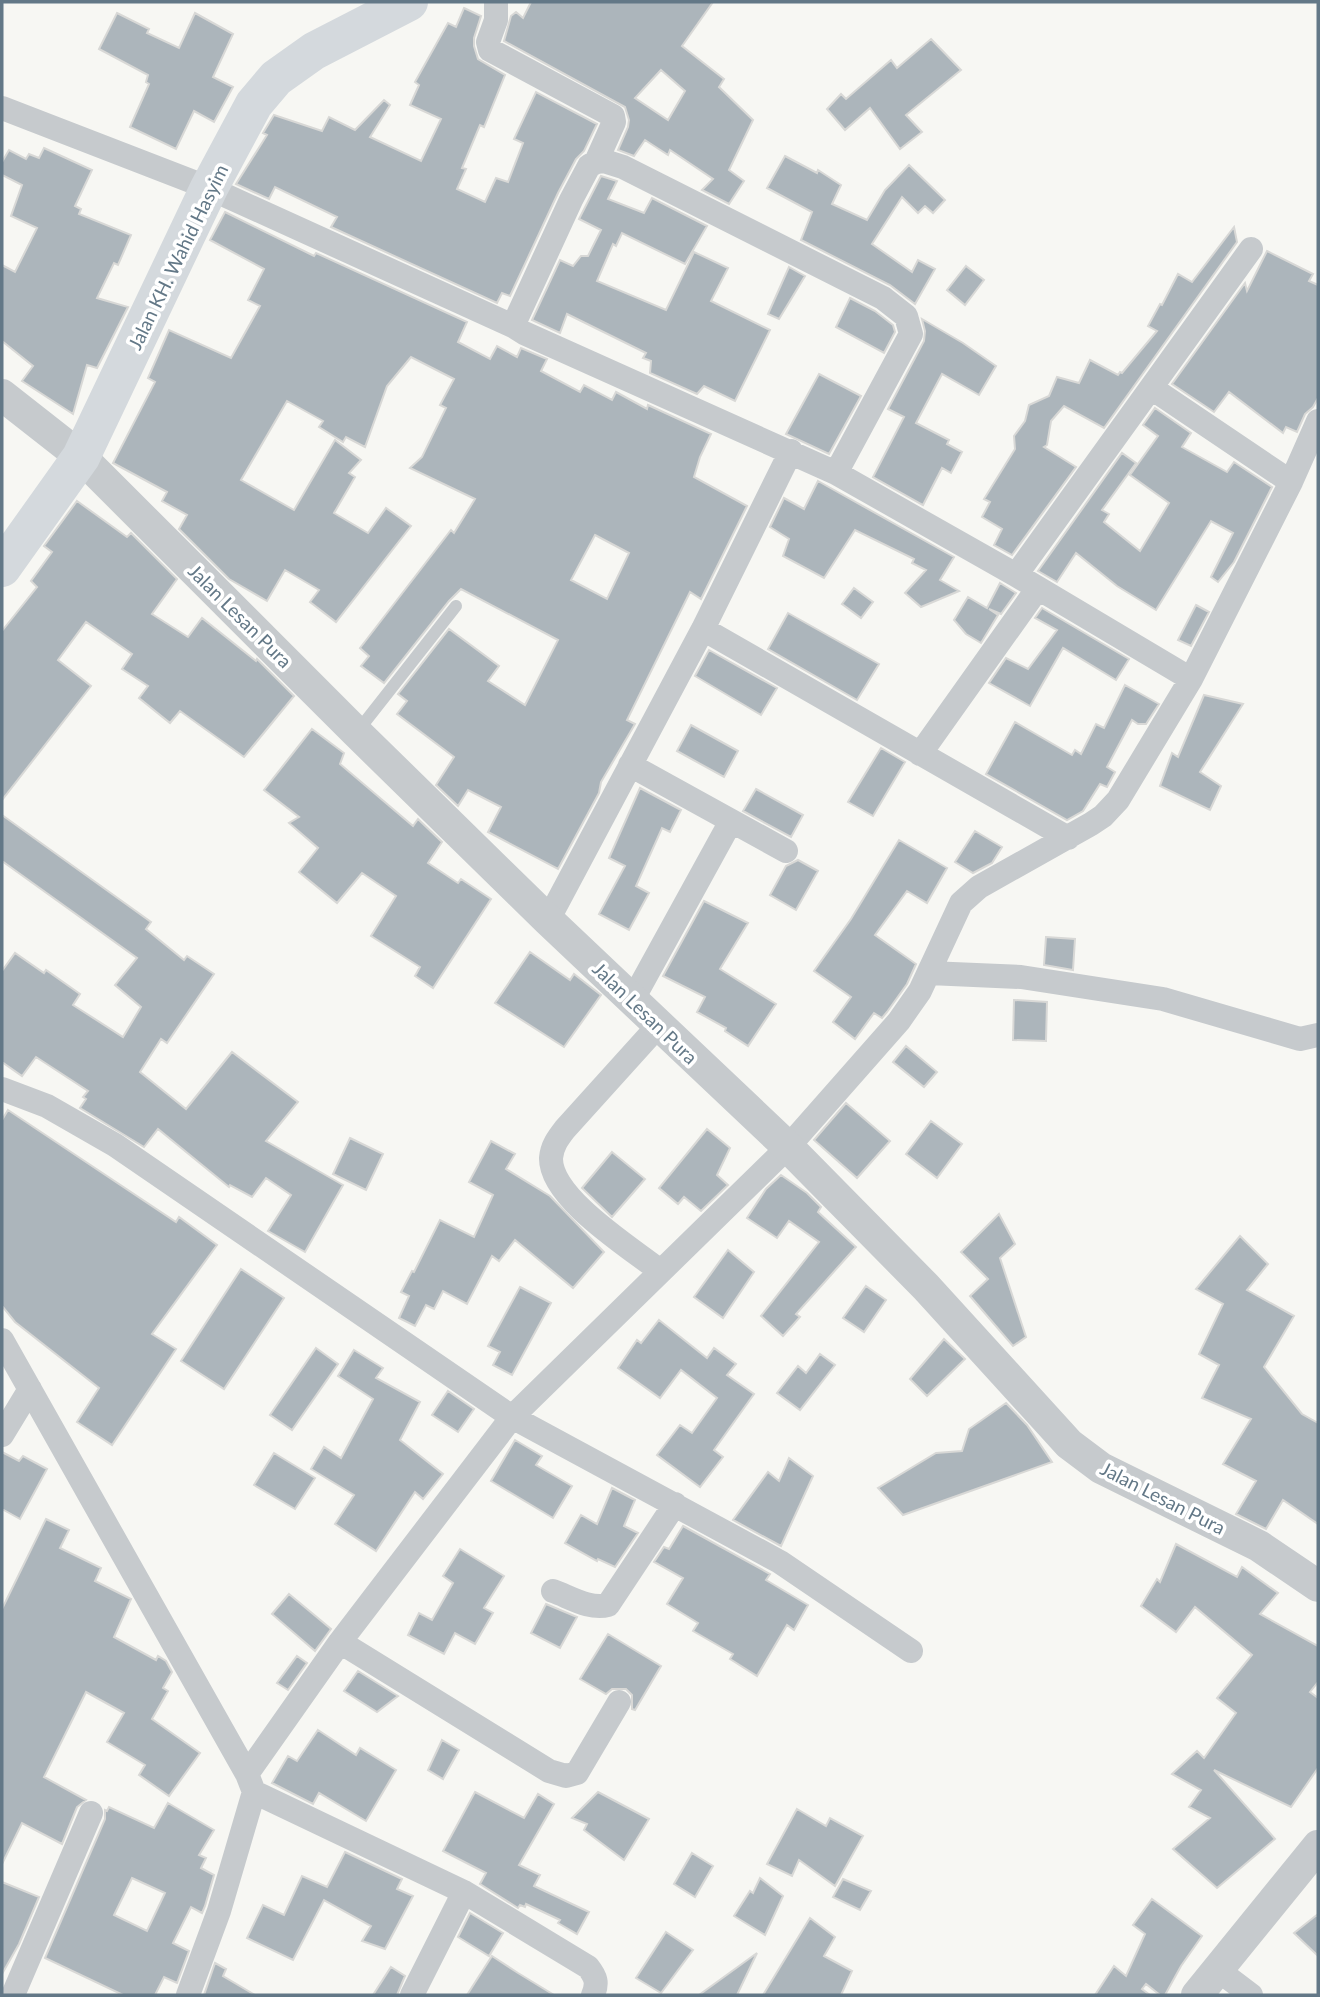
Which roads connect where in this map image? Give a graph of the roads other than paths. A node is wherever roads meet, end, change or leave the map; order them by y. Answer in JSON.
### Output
{"nodes":[{"id":1,"x":496,"y":2,"type":"edge"},
{"id":2,"x":387,"y":6,"type":"edge"},
{"id":3,"x":2,"y":108,"type":"edge"},
{"id":4,"x":596,"y":162,"type":"junction"},
{"id":5,"x":209,"y":188,"type":"junction"},
{"id":6,"x":1251,"y":249,"type":"dead end"},
{"id":7,"x":513,"y":326,"type":"junction"},
{"id":8,"x":1153,"y":389,"type":"junction"},
{"id":9,"x":2,"y":395,"type":"edge"},
{"id":10,"x":1318,"y":421,"type":"edge"},
{"id":11,"x":791,"y":451,"type":"junction"},
{"id":12,"x":81,"y":457,"type":"junction"},
{"id":13,"x":836,"y":472,"type":"junction"},
{"id":14,"x":1291,"y":482,"type":"junction"},
{"id":15,"x":2,"y":568,"type":"edge"},
{"id":16,"x":1016,"y":575,"type":"junction"},
{"id":17,"x":1038,"y":588,"type":"junction"},
{"id":18,"x":456,"y":606,"type":"dead end"},
{"id":19,"x":703,"y":629,"type":"junction"},
{"id":20,"x":1191,"y":679,"type":"junction"},
{"id":21,"x":356,"y":732,"type":"junction"},
{"id":22,"x":920,"y":754,"type":"junction"},
{"id":23,"x":630,"y":765,"type":"junction"},
{"id":24,"x":731,"y":821,"type":"junction"},
{"id":25,"x":1068,"y":838,"type":"junction"},
{"id":26,"x":786,"y":850,"type":"dead end"},
{"id":27,"x":548,"y":920,"type":"junction"},
{"id":28,"x":929,"y":973,"type":"junction"},
{"id":29,"x":632,"y":1001,"type":"junction"},
{"id":30,"x":658,"y":1026,"type":"junction"},
{"id":31,"x":1318,"y":1035,"type":"edge"},
{"id":32,"x":2,"y":1089,"type":"edge"},
{"id":33,"x":788,"y":1147,"type":"junction"},
{"id":34,"x":660,"y":1271,"type":"junction"},
{"id":35,"x":2,"y":1340,"type":"edge"},
{"id":36,"x":30,"y":1389,"type":"junction"},
{"id":37,"x":512,"y":1417,"type":"junction"},
{"id":38,"x":2,"y":1435,"type":"edge"},
{"id":39,"x":675,"y":1504,"type":"junction"},
{"id":40,"x":1318,"y":1586,"type":"edge"},
{"id":41,"x":553,"y":1591,"type":"dead end"},
{"id":42,"x":340,"y":1642,"type":"junction"},
{"id":43,"x":911,"y":1651,"type":"dead end"},
{"id":44,"x":619,"y":1702,"type":"dead end"},
{"id":45,"x":251,"y":1783,"type":"junction"},
{"id":46,"x":91,"y":1813,"type":"dead end"},
{"id":47,"x":1318,"y":1846,"type":"edge"},
{"id":48,"x":464,"y":1892,"type":"junction"},
{"id":49,"x":1218,"y":1970,"type":"junction"},
{"id":50,"x":13,"y":1995,"type":"edge"},
{"id":51,"x":188,"y":1995,"type":"edge"},
{"id":52,"x":412,"y":1995,"type":"edge"},
{"id":53,"x":593,"y":1995,"type":"edge"},
{"id":54,"x":1197,"y":1995,"type":"edge"},
{"id":55,"x":1251,"y":1995,"type":"edge"}],
"edges":[{"from":1,"to":4,"type":"street"},
{"from":2,"to":5,"type":"main road","name":"Jalan KH. Wahid Hasyim"},
{"from":3,"to":5,"type":"street"},
{"from":4,"to":7,"type":"street"},
{"from":4,"to":13,"type":"street"},
{"from":5,"to":7,"type":"street"},
{"from":5,"to":12,"type":"main road","name":"Jalan KH. Wahid Hasyim"},
{"from":6,"to":8,"type":"street"},
{"from":7,"to":11,"type":"street"},
{"from":8,"to":14,"type":"street"},
{"from":8,"to":16,"type":"street"},
{"from":9,"to":12,"type":"street","name":"Jalan Lesan Pura"},
{"from":10,"to":14,"type":"street"},
{"from":11,"to":13,"type":"street"},
{"from":11,"to":19,"type":"street"},
{"from":12,"to":15,"type":"main road","name":"Jalan KH. Wahid Hasyim"},
{"from":12,"to":21,"type":"street","name":"Jalan Lesan Pura"},
{"from":13,"to":16,"type":"street"},
{"from":14,"to":20,"type":"street"},
{"from":16,"to":17,"type":"street"},
{"from":17,"to":20,"type":"street"},
{"from":17,"to":22,"type":"street"},
{"from":18,"to":21,"type":"lane"},
{"from":19,"to":22,"type":"street"},
{"from":19,"to":23,"type":"street"},
{"from":20,"to":25,"type":"street"},
{"from":21,"to":27,"type":"street","name":"Jalan Lesan Pura"},
{"from":22,"to":25,"type":"street"},
{"from":23,"to":24,"type":"street"},
{"from":23,"to":27,"type":"street"},
{"from":24,"to":26,"type":"street"},
{"from":24,"to":29,"type":"street"},
{"from":25,"to":28,"type":"street"},
{"from":27,"to":29,"type":"street","name":"Jalan Lesan Pura"},
{"from":28,"to":31,"type":"street"},
{"from":28,"to":33,"type":"street"},
{"from":29,"to":30,"type":"street","name":"Jalan Lesan Pura"},
{"from":30,"to":33,"type":"street","name":"Jalan Lesan Pura"},
{"from":30,"to":34,"type":"street"},
{"from":32,"to":37,"type":"street"},
{"from":33,"to":34,"type":"street"},
{"from":33,"to":40,"type":"street","name":"Jalan Lesan Pura"},
{"from":34,"to":37,"type":"street"},
{"from":35,"to":36,"type":"street"},
{"from":36,"to":38,"type":"street"},
{"from":36,"to":45,"type":"street"},
{"from":37,"to":39,"type":"street"},
{"from":37,"to":42,"type":"street"},
{"from":39,"to":41,"type":"street"},
{"from":39,"to":43,"type":"street"},
{"from":42,"to":44,"type":"street"},
{"from":42,"to":45,"type":"street"},
{"from":45,"to":48,"type":"street"},
{"from":45,"to":51,"type":"street"},
{"from":46,"to":50,"type":"street"},
{"from":47,"to":49,"type":"street"},
{"from":48,"to":52,"type":"street"},
{"from":48,"to":53,"type":"street"},
{"from":49,"to":54,"type":"street"},
{"from":49,"to":55,"type":"street"}]}
